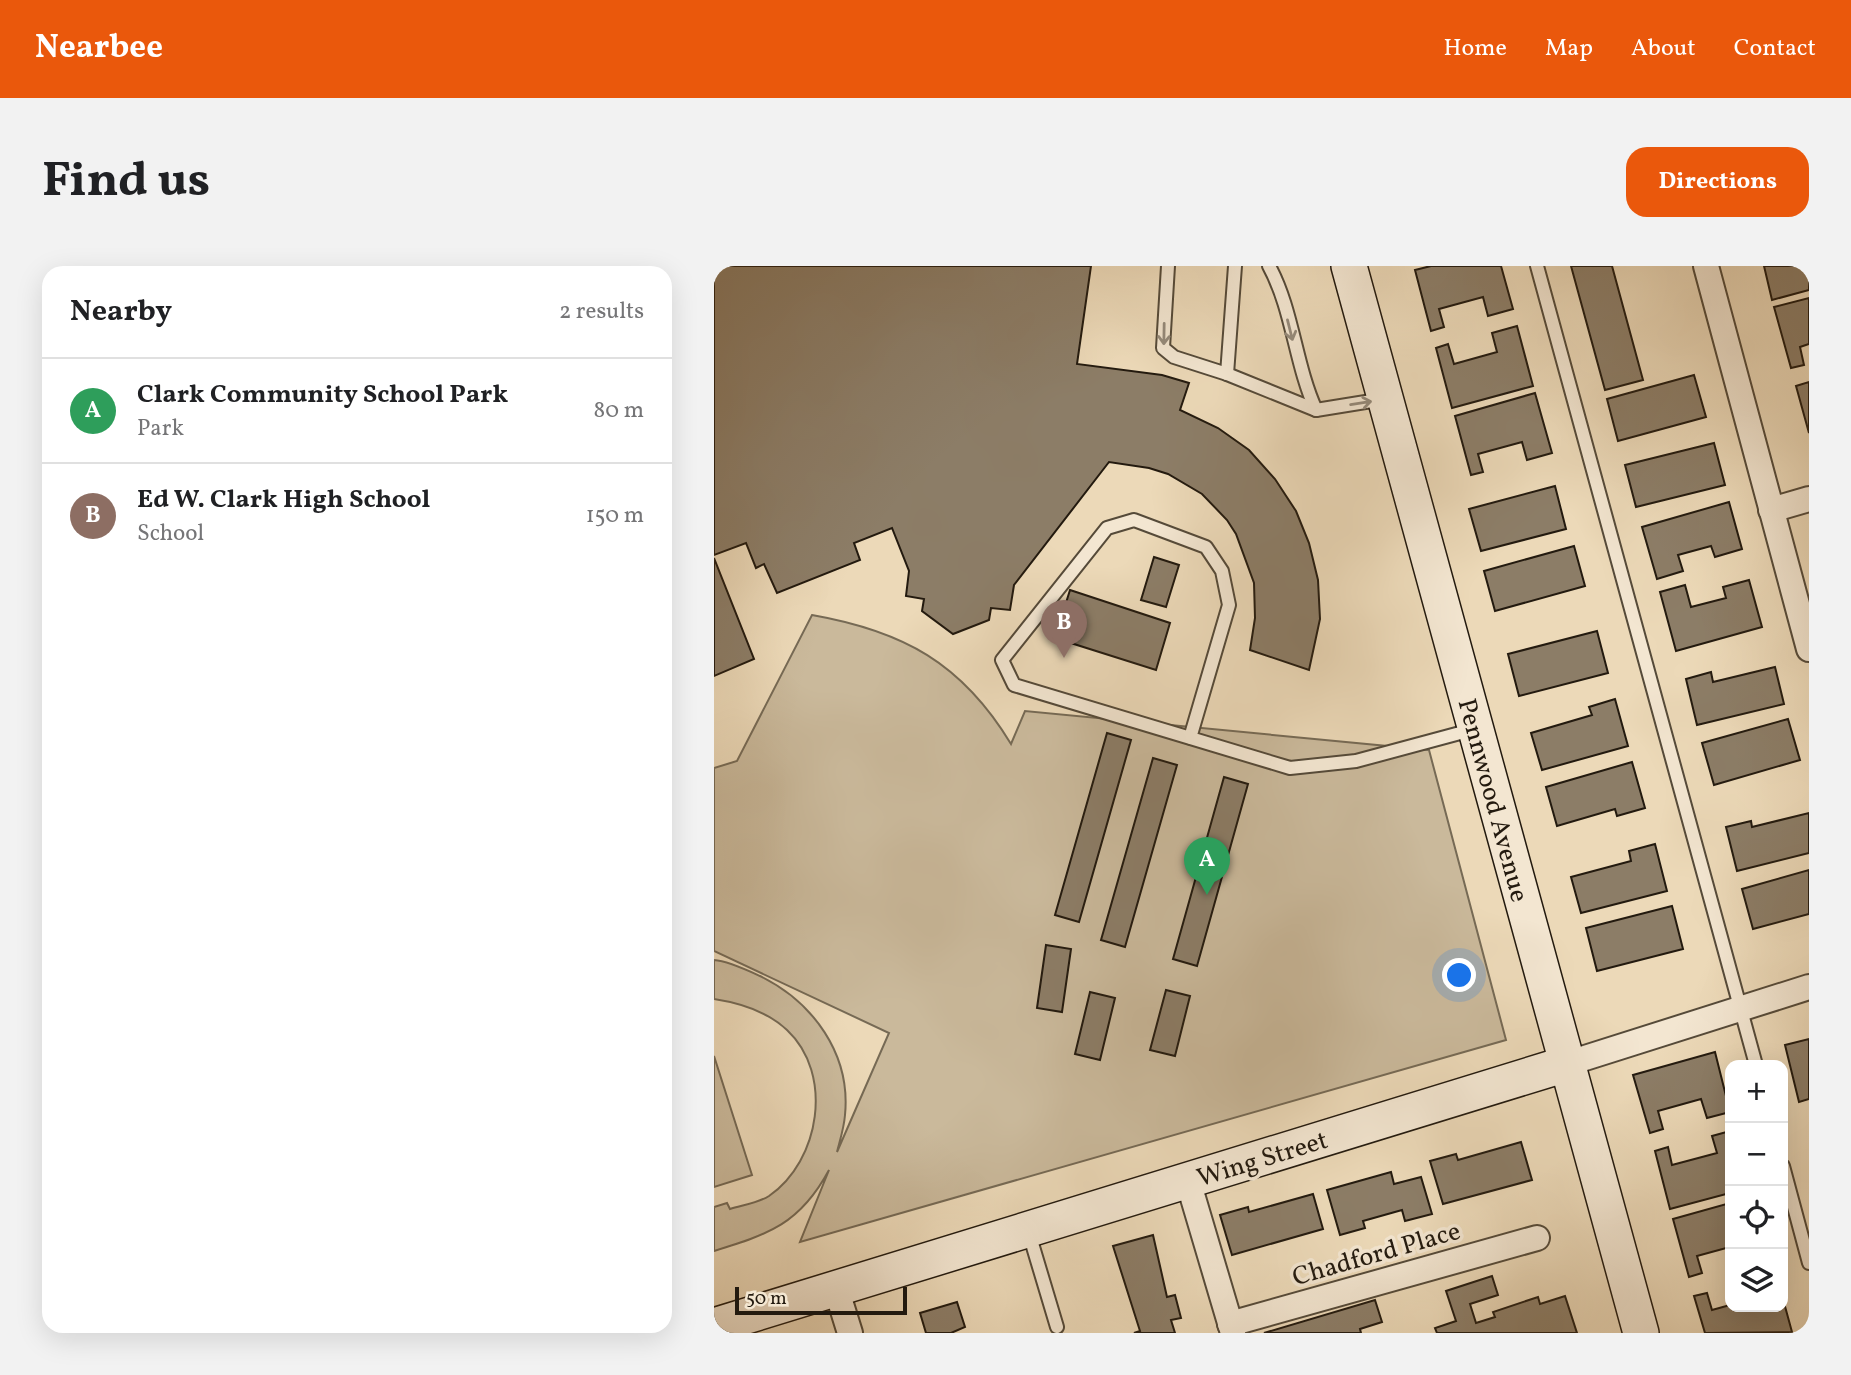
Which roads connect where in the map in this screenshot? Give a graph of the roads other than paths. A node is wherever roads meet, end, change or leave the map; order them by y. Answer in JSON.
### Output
{"nodes":[{"id":1,"x":1168,"y":266,"type":"edge"},
{"id":2,"x":1235,"y":266,"type":"edge"},
{"id":3,"x":1269,"y":266,"type":"edge"},
{"id":4,"x":1349,"y":266,"type":"edge"},
{"id":5,"x":1537,"y":266,"type":"edge"},
{"id":6,"x":1706,"y":266,"type":"edge"},
{"id":7,"x":1227,"y":373,"type":"junction"},
{"id":8,"x":1385,"y":399,"type":"junction"},
{"id":9,"x":1316,"y":410,"type":"junction"},
{"id":10,"x":1809,"y":499,"type":"edge"},
{"id":11,"x":1771,"y":510,"type":"junction"},
{"id":12,"x":1809,"y":649,"type":"edge"},
{"id":13,"x":1475,"y":729,"type":"junction"},
{"id":14,"x":1190,"y":738,"type":"junction"},
{"id":15,"x":1809,"y":987,"type":"edge"},
{"id":16,"x":1740,"y":1009,"type":"junction"},
{"id":17,"x":1755,"y":1060,"type":"edge"},
{"id":18,"x":1566,"y":1063,"type":"junction"},
{"id":19,"x":1188,"y":1181,"type":"junction"},
{"id":20,"x":1788,"y":1185,"type":"edge"},
{"id":21,"x":1028,"y":1230,"type":"junction"},
{"id":22,"x":1537,"y":1238,"type":"dead end"},
{"id":23,"x":1809,"y":1263,"type":"edge"},
{"id":24,"x":836,"y":1288,"type":"junction"},
{"id":25,"x":714,"y":1326,"type":"edge"},
{"id":26,"x":1057,"y":1327,"type":"dead end"},
{"id":27,"x":1232,"y":1329,"type":"edge"},
{"id":28,"x":850,"y":1333,"type":"edge"},
{"id":29,"x":1641,"y":1333,"type":"edge"}],
"edges":[{"from":1,"to":7,"type":"lane","one_way":true},
{"from":2,"to":7,"type":"lane"},
{"from":3,"to":9,"type":"lane","one_way":true},
{"from":4,"to":8,"type":"street","name":"Pennwood Avenue"},
{"from":5,"to":16,"type":"lane"},
{"from":6,"to":11,"type":"street"},
{"from":7,"to":9,"type":"lane"},
{"from":9,"to":8,"type":"lane","one_way":true},
{"from":8,"to":13,"type":"street","name":"Pennwood Avenue"},
{"from":10,"to":11,"type":"street"},
{"from":11,"to":12,"type":"street"},
{"from":13,"to":14,"type":"lane"},
{"from":13,"to":18,"type":"street","name":"Pennwood Avenue"},
{"from":14,"to":14,"type":"lane"},
{"from":15,"to":16,"type":"street","name":"Wing Street"},
{"from":16,"to":17,"type":"lane"},
{"from":16,"to":18,"type":"street","name":"Wing Street"},
{"from":18,"to":19,"type":"street","name":"Wing Street"},
{"from":18,"to":29,"type":"street","name":"Pennwood Avenue"},
{"from":19,"to":21,"type":"street","name":"Wing Street"},
{"from":19,"to":27,"type":"street"},
{"from":20,"to":23,"type":"lane"},
{"from":21,"to":24,"type":"street","name":"Wing Street"},
{"from":21,"to":26,"type":"lane"},
{"from":22,"to":27,"type":"street","name":"Chadford Place"},
{"from":24,"to":25,"type":"street","name":"Wing Street"},
{"from":24,"to":28,"type":"street"}]}
